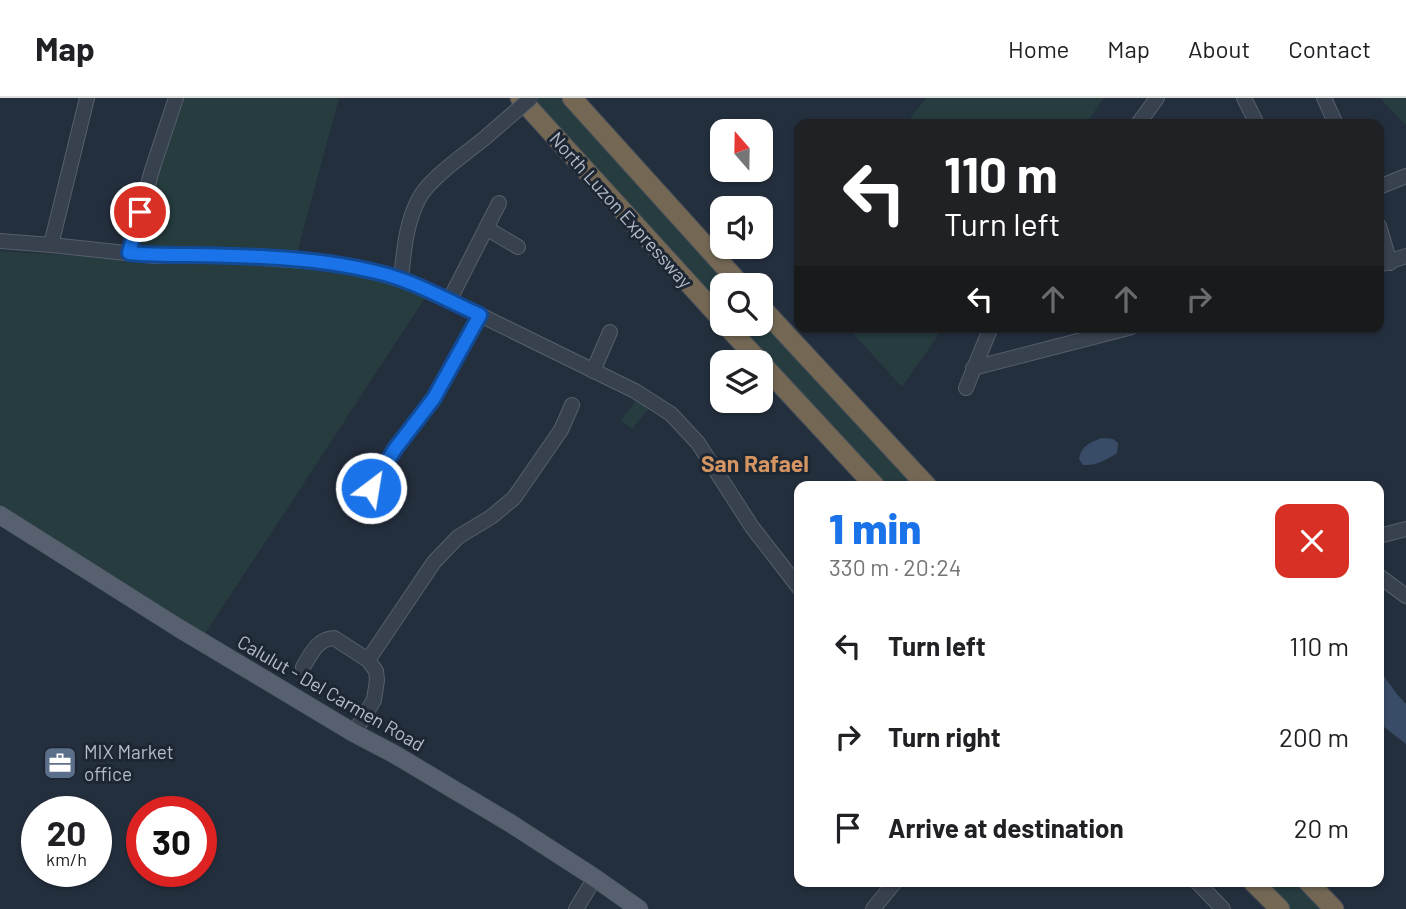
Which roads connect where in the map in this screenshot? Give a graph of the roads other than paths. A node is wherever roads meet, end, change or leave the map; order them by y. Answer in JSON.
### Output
{"nodes":[{"id":1,"x":87,"y":98,"type":"edge"},
{"id":2,"x":176,"y":98,"type":"edge"},
{"id":3,"x":520,"y":98,"type":"edge"},
{"id":4,"x":531,"y":98,"type":"edge"},
{"id":5,"x":572,"y":98,"type":"edge"},
{"id":6,"x":1157,"y":98,"type":"edge"},
{"id":7,"x":1244,"y":98,"type":"edge"},
{"id":8,"x":1324,"y":98,"type":"edge"},
{"id":9,"x":1142,"y":119,"type":"edge"},
{"id":10,"x":1254,"y":119,"type":"edge"},
{"id":11,"x":1334,"y":119,"type":"edge"},
{"id":12,"x":1406,"y":176,"type":"edge"},
{"id":13,"x":1384,"y":185,"type":"edge"},
{"id":14,"x":499,"y":203,"type":"dead end"},
{"id":15,"x":486,"y":228,"type":"junction"},
{"id":16,"x":0,"y":241,"type":"edge"},
{"id":17,"x":51,"y":244,"type":"junction"},
{"id":18,"x":518,"y":247,"type":"dead end"},
{"id":19,"x":129,"y":253,"type":"junction"},
{"id":20,"x":1406,"y":256,"type":"edge"},
{"id":21,"x":1384,"y":264,"type":"edge"},
{"id":22,"x":730,"y":273,"type":"edge"},
{"id":23,"x":401,"y":279,"type":"junction"},
{"id":24,"x":449,"y":301,"type":"junction"},
{"id":25,"x":710,"y":307,"type":"edge"},
{"id":26,"x":480,"y":315,"type":"junction"},
{"id":27,"x":773,"y":320,"type":"edge"},
{"id":28,"x":610,"y":332,"type":"dead end"},
{"id":29,"x":988,"y":333,"type":"edge"},
{"id":30,"x":1109,"y":333,"type":"edge"},
{"id":31,"x":737,"y":336,"type":"edge"},
{"id":32,"x":749,"y":350,"type":"edge"},
{"id":33,"x":973,"y":368,"type":"junction"},
{"id":34,"x":593,"y":371,"type":"junction"},
{"id":35,"x":773,"y":376,"type":"edge"},
{"id":36,"x":966,"y":388,"type":"dead end"},
{"id":37,"x":572,"y":405,"type":"dead end"},
{"id":38,"x":870,"y":481,"type":"edge"},
{"id":39,"x":922,"y":481,"type":"edge"},
{"id":40,"x":371,"y":488,"type":"dead end"},
{"id":41,"x":0,"y":515,"type":"edge"},
{"id":42,"x":1406,"y":529,"type":"edge"},
{"id":43,"x":1384,"y":535,"type":"edge"},
{"id":44,"x":1384,"y":580,"type":"edge"},
{"id":45,"x":794,"y":581,"type":"edge"},
{"id":46,"x":1406,"y":596,"type":"edge"},
{"id":47,"x":368,"y":660,"type":"junction"},
{"id":48,"x":303,"y":667,"type":"dead end"},
{"id":49,"x":354,"y":733,"type":"junction"},
{"id":50,"x":595,"y":878,"type":"junction"},
{"id":51,"x":891,"y":887,"type":"edge"},
{"id":52,"x":1202,"y":887,"type":"edge"},
{"id":53,"x":1258,"y":887,"type":"edge"},
{"id":54,"x":1313,"y":887,"type":"edge"},
{"id":55,"x":576,"y":909,"type":"edge"},
{"id":56,"x":639,"y":909,"type":"edge"},
{"id":57,"x":873,"y":909,"type":"edge"},
{"id":58,"x":1223,"y":909,"type":"edge"},
{"id":59,"x":1280,"y":909,"type":"edge"},
{"id":60,"x":1334,"y":909,"type":"edge"}],
"edges":[{"from":1,"to":17,"type":"street"},
{"from":2,"to":19,"type":"street"},
{"from":3,"to":25,"type":"highway","name":"North Luzon Expressway"},
{"from":4,"to":23,"type":"street","bridge":true},
{"from":5,"to":22,"type":"highway","name":"North Luzon Expressway"},
{"from":6,"to":9,"type":"street"},
{"from":7,"to":10,"type":"street"},
{"from":8,"to":11,"type":"street"},
{"from":12,"to":13,"type":"street"},
{"from":14,"to":15,"type":"street"},
{"from":15,"to":18,"type":"street"},
{"from":15,"to":24,"type":"street"},
{"from":16,"to":17,"type":"street"},
{"from":17,"to":19,"type":"street"},
{"from":19,"to":23,"type":"street"},
{"from":20,"to":21,"type":"street"},
{"from":23,"to":24,"type":"street"},
{"from":24,"to":26,"type":"street"},
{"from":26,"to":34,"type":"street"},
{"from":26,"to":40,"type":"street"},
{"from":27,"to":39,"type":"highway"},
{"from":28,"to":34,"type":"street"},
{"from":29,"to":33,"type":"street"},
{"from":30,"to":33,"type":"street"},
{"from":31,"to":32,"type":"highway","name":"North Luzon Expressway"},
{"from":33,"to":36,"type":"street"},
{"from":34,"to":45,"type":"street"},
{"from":35,"to":38,"type":"highway","name":"North Luzon Expressway"},
{"from":37,"to":47,"type":"street"},
{"from":41,"to":49,"type":"main road","name":"Calulut - Del Carmen Road"},
{"from":42,"to":43,"type":"street"},
{"from":44,"to":46,"type":"street"},
{"from":47,"to":48,"type":"street"},
{"from":47,"to":49,"type":"street"},
{"from":49,"to":50,"type":"main road","name":"Calulut - Del Carmen Road"},
{"from":50,"to":55,"type":"street"},
{"from":50,"to":56,"type":"main road","name":"Calulut - Del Carmen Road"},
{"from":51,"to":57,"type":"street"},
{"from":52,"to":58,"type":"street"},
{"from":53,"to":59,"type":"highway"},
{"from":54,"to":60,"type":"highway"}]}
